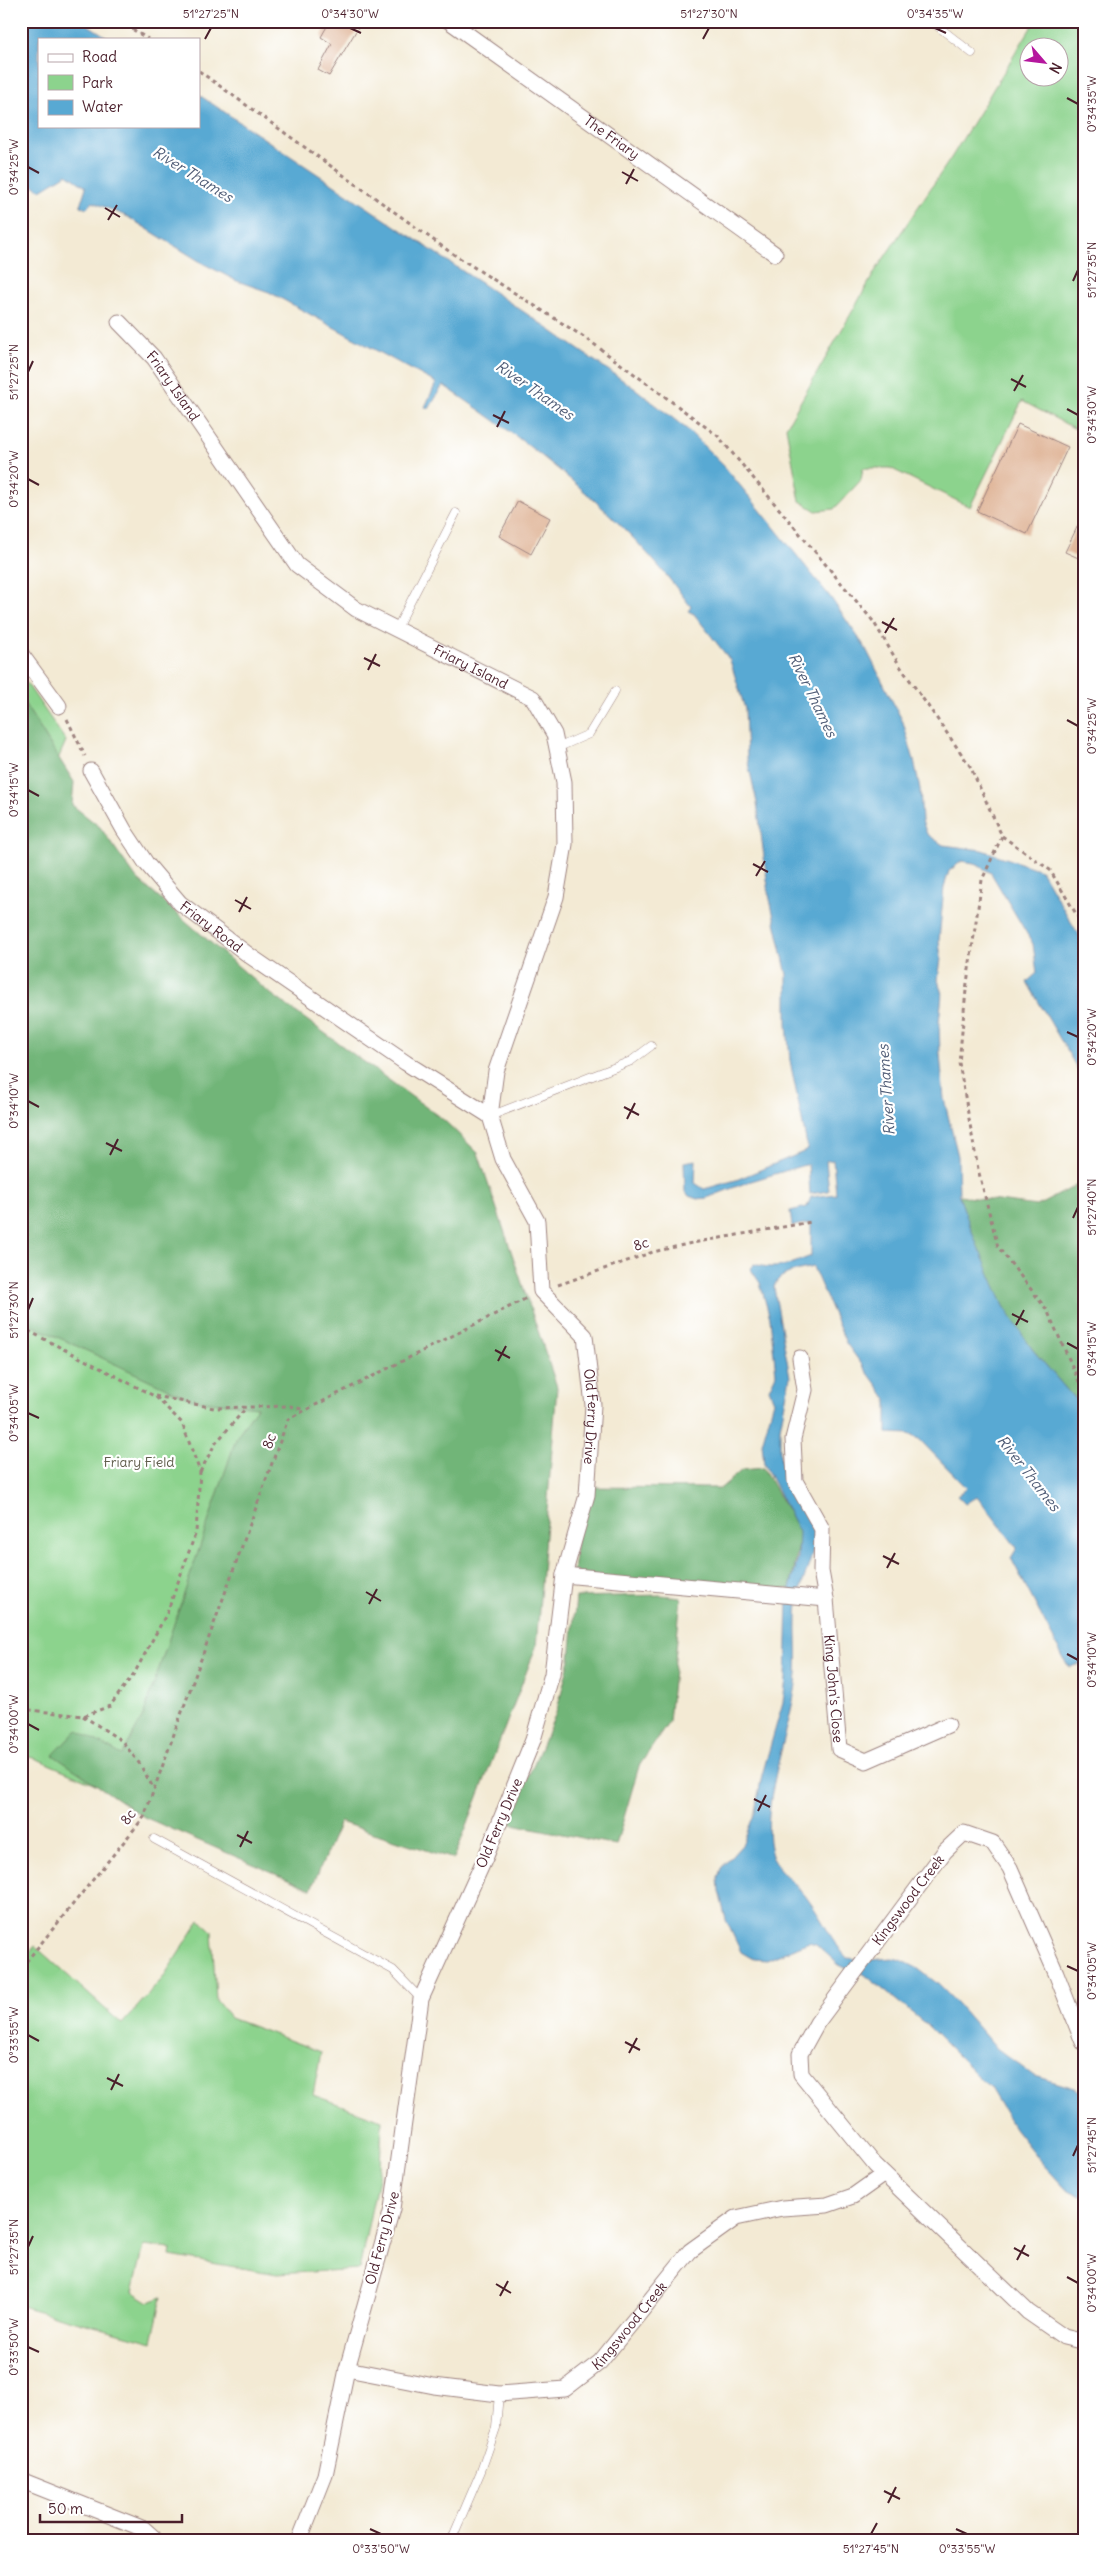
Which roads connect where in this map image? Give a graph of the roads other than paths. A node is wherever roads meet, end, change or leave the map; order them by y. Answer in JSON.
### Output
{"nodes":[{"id":1,"x":449,"y":21,"type":"edge"},
{"id":2,"x":931,"y":21,"type":"edge"},
{"id":3,"x":972,"y":53,"type":"dead end"},
{"id":4,"x":776,"y":254,"type":"dead end"},
{"id":5,"x":119,"y":322,"type":"dead end"},
{"id":6,"x":456,"y":513,"type":"dead end"},
{"id":7,"x":396,"y":630,"type":"junction"},
{"id":8,"x":21,"y":654,"type":"edge"},
{"id":9,"x":616,"y":691,"type":"dead end"},
{"id":10,"x":59,"y":706,"type":"road end"},
{"id":11,"x":557,"y":748,"type":"junction"},
{"id":12,"x":91,"y":770,"type":"road end"},
{"id":13,"x":651,"y":1046,"type":"dead end"},
{"id":14,"x":490,"y":1116,"type":"junction"},
{"id":15,"x":800,"y":1358,"type":"dead end"},
{"id":16,"x":564,"y":1575,"type":"junction"},
{"id":17,"x":826,"y":1598,"type":"junction"},
{"id":18,"x":948,"y":1725,"type":"dead end"},
{"id":19,"x":154,"y":1839,"type":"dead end"},
{"id":20,"x":421,"y":1999,"type":"junction"},
{"id":21,"x":1083,"y":2042,"type":"dead end"},
{"id":22,"x":884,"y":2174,"type":"junction"},
{"id":23,"x":1085,"y":2342,"type":"edge"},
{"id":24,"x":347,"y":2369,"type":"junction"},
{"id":25,"x":498,"y":2394,"type":"junction"},
{"id":26,"x":22,"y":2480,"type":"edge"},
{"id":27,"x":154,"y":2541,"type":"edge"},
{"id":28,"x":299,"y":2541,"type":"edge"},
{"id":29,"x":451,"y":2541,"type":"edge"}],
"edges":[{"from":1,"to":4,"type":"street","name":"The Friary"},
{"from":2,"to":3,"type":"lane"},
{"from":5,"to":7,"type":"street","name":"Friary Island"},
{"from":6,"to":7,"type":"lane"},
{"from":7,"to":11,"type":"street","name":"Friary Island"},
{"from":8,"to":10,"type":"street"},
{"from":9,"to":11,"type":"lane"},
{"from":11,"to":14,"type":"street","name":"Friary Island"},
{"from":12,"to":14,"type":"street","name":"Friary Road"},
{"from":13,"to":14,"type":"lane"},
{"from":14,"to":16,"type":"street","name":"Old Ferry Drive"},
{"from":15,"to":17,"type":"street","name":"King John's Close"},
{"from":16,"to":17,"type":"street"},
{"from":16,"to":20,"type":"street","name":"Old Ferry Drive"},
{"from":17,"to":18,"type":"street","name":"King John's Close"},
{"from":19,"to":20,"type":"lane"},
{"from":20,"to":24,"type":"street","name":"Old Ferry Drive"},
{"from":21,"to":22,"type":"street","name":"Kingswood Creek"},
{"from":22,"to":23,"type":"street","name":"Kingswood Creek"},
{"from":22,"to":25,"type":"street","name":"Kingswood Creek"},
{"from":24,"to":25,"type":"street","name":"Kingswood Creek"},
{"from":24,"to":28,"type":"street","name":"Old Ferry Drive"},
{"from":25,"to":29,"type":"lane"},
{"from":26,"to":27,"type":"street"}]}
